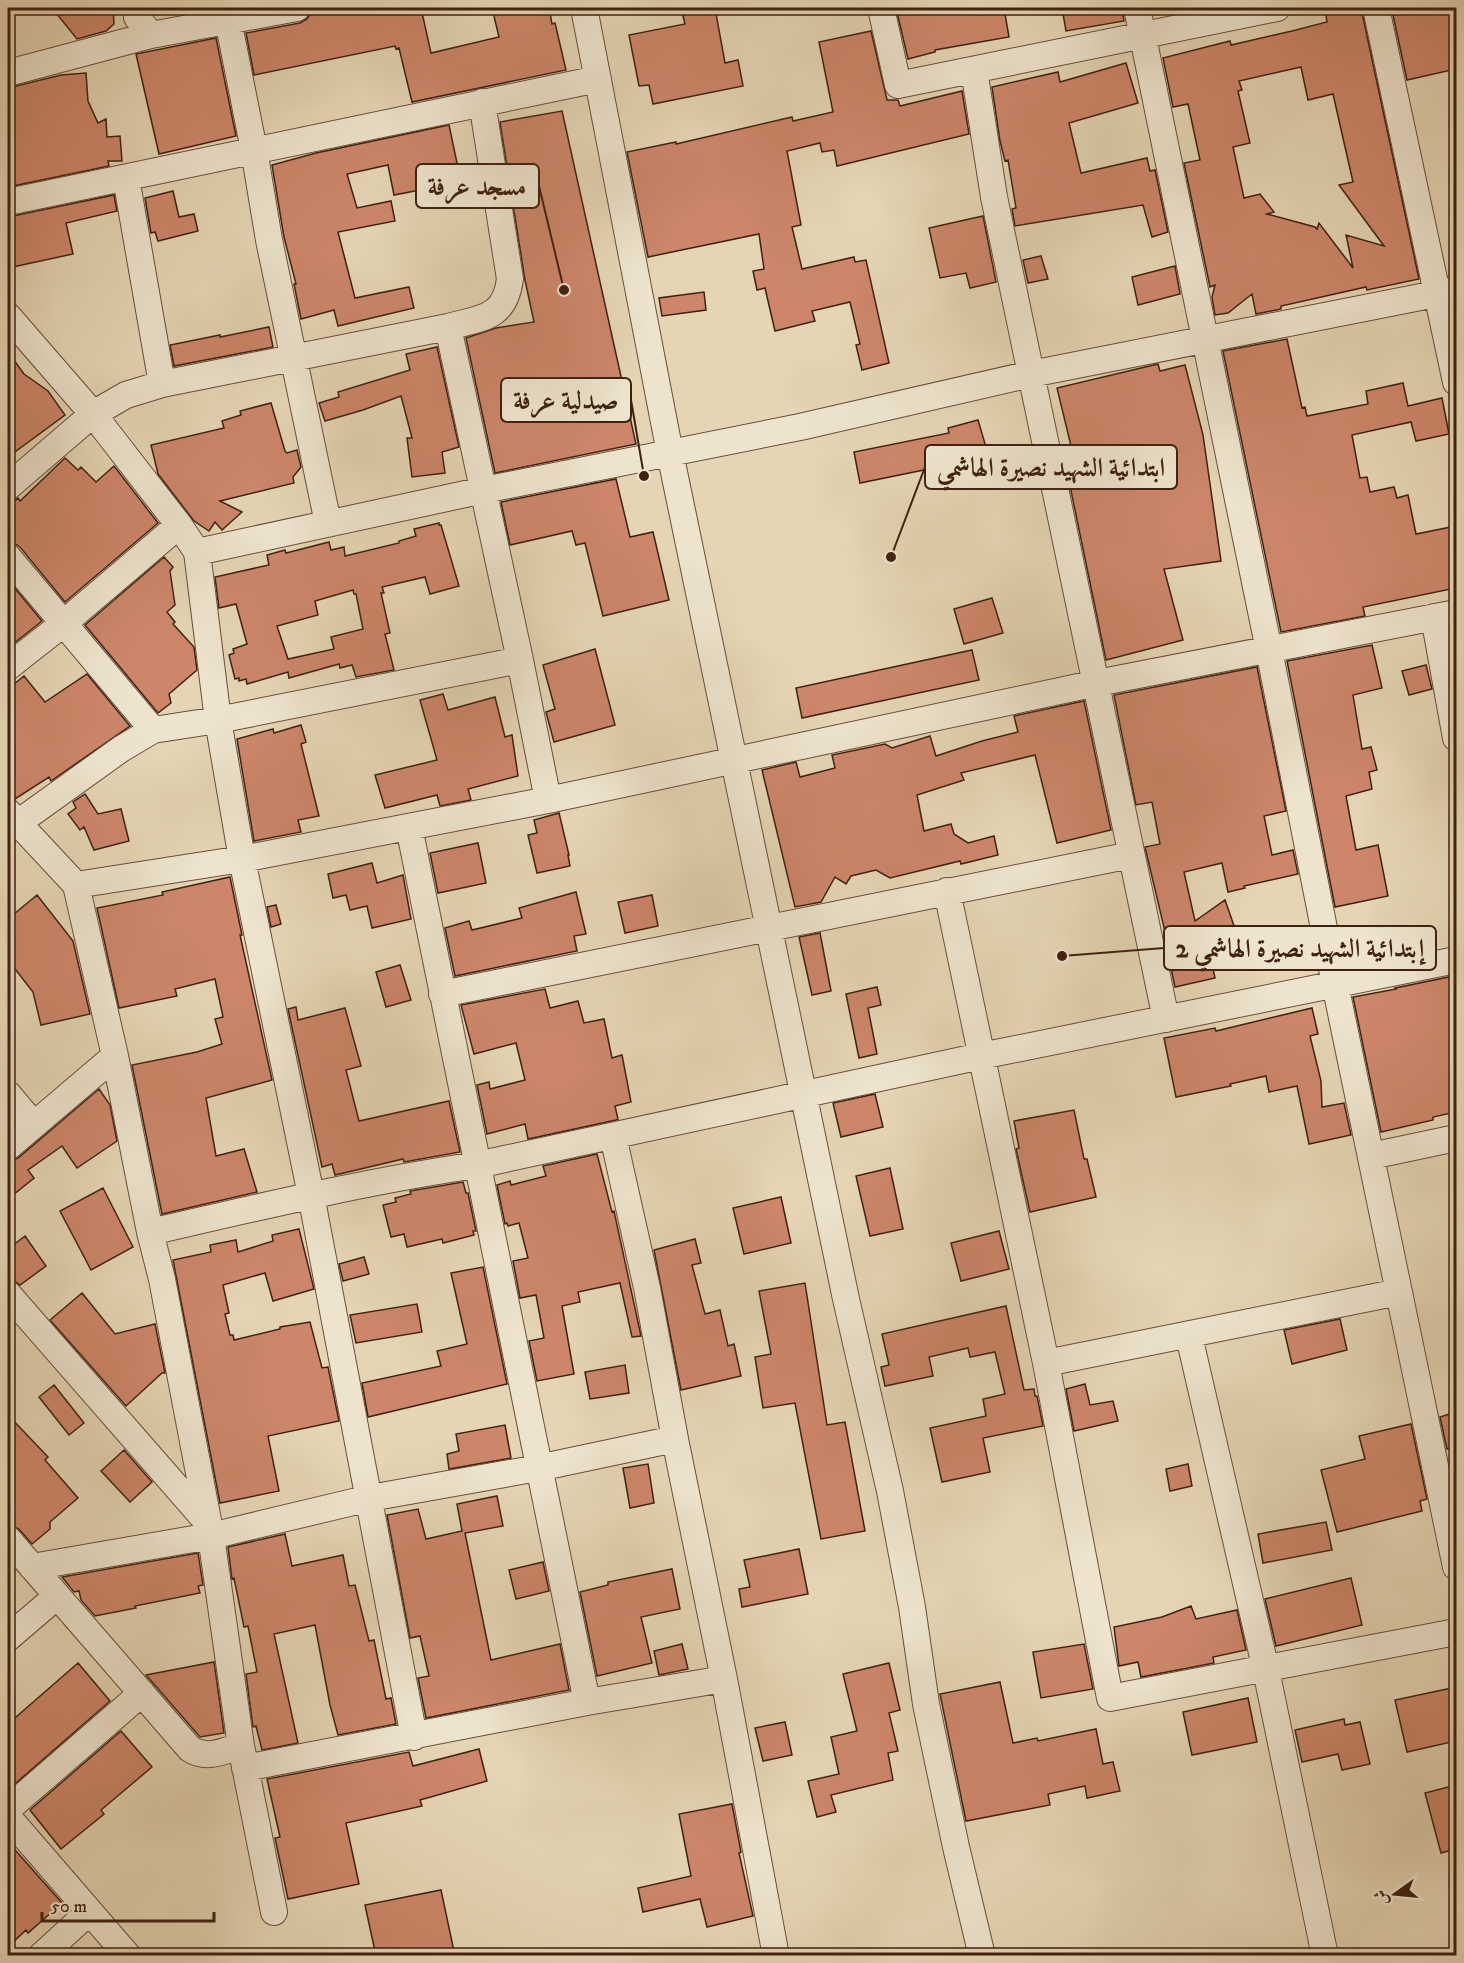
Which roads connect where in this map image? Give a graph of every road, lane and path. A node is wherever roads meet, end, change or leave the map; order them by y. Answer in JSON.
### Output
{"nodes":[{"id":1,"x":297,"y":8,"type":"edge"},
{"id":2,"x":584,"y":8,"type":"edge"},
{"id":3,"x":881,"y":8,"type":"edge"},
{"id":4,"x":1137,"y":8,"type":"edge"},
{"id":5,"x":1277,"y":8,"type":"edge"},
{"id":6,"x":1376,"y":8,"type":"edge"},
{"id":7,"x":144,"y":17,"type":"edge"},
{"id":8,"x":228,"y":20,"type":"junction"},
{"id":9,"x":1143,"y":35,"type":"junction"},
{"id":10,"x":974,"y":70,"type":"junction"},
{"id":11,"x":8,"y":73,"type":"edge"},
{"id":12,"x":598,"y":79,"type":"junction"},
{"id":13,"x":482,"y":102,"type":"junction"},
{"id":14,"x":254,"y":150,"type":"junction"},
{"id":15,"x":126,"y":178,"type":"junction"},
{"id":16,"x":8,"y":202,"type":"edge"},
{"id":17,"x":1447,"y":292,"type":"edge"},
{"id":18,"x":8,"y":317,"type":"edge"},
{"id":19,"x":448,"y":327,"type":"junction"},
{"id":20,"x":1204,"y":340,"type":"junction"},
{"id":21,"x":293,"y":358,"type":"junction"},
{"id":22,"x":1031,"y":374,"type":"junction"},
{"id":23,"x":1456,"y":382,"type":"edge"},
{"id":24,"x":162,"y":384,"type":"junction"},
{"id":25,"x":93,"y":414,"type":"junction"},
{"id":26,"x":670,"y":453,"type":"junction"},
{"id":27,"x":8,"y":487,"type":"edge"},
{"id":28,"x":484,"y":490,"type":"junction"},
{"id":29,"x":328,"y":523,"type":"junction"},
{"id":30,"x":179,"y":525,"type":"junction"},
{"id":31,"x":197,"y":552,"type":"junction"},
{"id":32,"x":8,"y":557,"type":"edge"},
{"id":33,"x":1445,"y":615,"type":"edge"},
{"id":34,"x":64,"y":623,"type":"junction"},
{"id":35,"x":1269,"y":650,"type":"junction"},
{"id":36,"x":520,"y":660,"type":"junction"},
{"id":37,"x":8,"y":667,"type":"edge"},
{"id":38,"x":1097,"y":683,"type":"junction"},
{"id":39,"x":218,"y":720,"type":"junction"},
{"id":40,"x":153,"y":730,"type":"junction"},
{"id":41,"x":1456,"y":738,"type":"edge"},
{"id":42,"x":735,"y":760,"type":"junction"},
{"id":43,"x":548,"y":800,"type":"junction"},
{"id":44,"x":11,"y":821,"type":"edge"},
{"id":45,"x":409,"y":827,"type":"junction"},
{"id":46,"x":1131,"y":855,"type":"junction"},
{"id":47,"x":242,"y":859,"type":"junction"},
{"id":48,"x":76,"y":885,"type":"junction"},
{"id":49,"x":947,"y":891,"type":"junction"},
{"id":50,"x":769,"y":928,"type":"junction"},
{"id":51,"x":1456,"y":960,"type":"edge"},
{"id":52,"x":1335,"y":984,"type":"junction"},
{"id":53,"x":442,"y":994,"type":"junction"},
{"id":54,"x":1166,"y":1020,"type":"junction"},
{"id":55,"x":115,"y":1056,"type":"junction"},
{"id":56,"x":981,"y":1056,"type":"junction"},
{"id":57,"x":8,"y":1094,"type":"edge"},
{"id":58,"x":805,"y":1095,"type":"junction"},
{"id":59,"x":34,"y":1125,"type":"junction"},
{"id":60,"x":613,"y":1137,"type":"junction"},
{"id":61,"x":1456,"y":1138,"type":"edge"},
{"id":62,"x":8,"y":1147,"type":"edge"},
{"id":63,"x":1371,"y":1156,"type":"junction"},
{"id":64,"x":477,"y":1165,"type":"junction"},
{"id":65,"x":311,"y":1195,"type":"junction"},
{"id":66,"x":150,"y":1232,"type":"junction"},
{"id":67,"x":1399,"y":1292,"type":"junction"},
{"id":68,"x":8,"y":1294,"type":"edge"},
{"id":69,"x":1189,"y":1336,"type":"junction"},
{"id":70,"x":1046,"y":1363,"type":"junction"},
{"id":71,"x":675,"y":1439,"type":"junction"},
{"id":72,"x":538,"y":1468,"type":"junction"},
{"id":73,"x":370,"y":1498,"type":"junction"},
{"id":74,"x":210,"y":1530,"type":"junction"},
{"id":75,"x":8,"y":1539,"type":"edge"},
{"id":76,"x":32,"y":1567,"type":"junction"},
{"id":77,"x":1456,"y":1567,"type":"edge"},
{"id":78,"x":57,"y":1596,"type":"junction"},
{"id":79,"x":1456,"y":1632,"type":"edge"},
{"id":80,"x":8,"y":1638,"type":"edge"},
{"id":81,"x":1266,"y":1670,"type":"junction"},
{"id":82,"x":724,"y":1679,"type":"junction"},
{"id":83,"x":142,"y":1693,"type":"junction"},
{"id":84,"x":587,"y":1702,"type":"junction"},
{"id":85,"x":414,"y":1737,"type":"junction"},
{"id":86,"x":243,"y":1757,"type":"junction"},
{"id":87,"x":8,"y":1809,"type":"edge"},
{"id":88,"x":8,"y":1817,"type":"edge"},
{"id":89,"x":89,"y":1911,"type":"junction"},
{"id":90,"x":274,"y":1912,"type":"dead end"},
{"id":91,"x":40,"y":1956,"type":"edge"},
{"id":92,"x":128,"y":1956,"type":"edge"},
{"id":93,"x":776,"y":1956,"type":"edge"},
{"id":94,"x":982,"y":1956,"type":"edge"},
{"id":95,"x":1325,"y":1956,"type":"edge"}],
"edges":[{"from":1,"to":8,"type":"street"},
{"from":2,"to":12,"type":"street"},
{"from":3,"to":10,"type":"street"},
{"from":4,"to":9,"type":"street"},
{"from":5,"to":9,"type":"street"},
{"from":6,"to":17,"type":"street"},
{"from":7,"to":8,"type":"street"},
{"from":7,"to":11,"type":"street"},
{"from":8,"to":14,"type":"street"},
{"from":9,"to":10,"type":"street"},
{"from":9,"to":20,"type":"street"},
{"from":10,"to":22,"type":"street"},
{"from":12,"to":13,"type":"street"},
{"from":12,"to":26,"type":"street"},
{"from":13,"to":14,"type":"street"},
{"from":13,"to":19,"type":"street"},
{"from":14,"to":15,"type":"street"},
{"from":14,"to":21,"type":"street"},
{"from":15,"to":16,"type":"street"},
{"from":15,"to":24,"type":"street"},
{"from":17,"to":20,"type":"street"},
{"from":17,"to":23,"type":"street"},
{"from":18,"to":25,"type":"street"},
{"from":19,"to":21,"type":"street"},
{"from":19,"to":28,"type":"street"},
{"from":20,"to":22,"type":"street"},
{"from":20,"to":35,"type":"street"},
{"from":21,"to":24,"type":"street"},
{"from":21,"to":29,"type":"street"},
{"from":22,"to":26,"type":"street"},
{"from":22,"to":38,"type":"street"},
{"from":24,"to":25,"type":"street"},
{"from":25,"to":27,"type":"street"},
{"from":25,"to":30,"type":"street"},
{"from":26,"to":28,"type":"street"},
{"from":26,"to":42,"type":"street"},
{"from":28,"to":29,"type":"street"},
{"from":28,"to":36,"type":"street"},
{"from":29,"to":31,"type":"street"},
{"from":30,"to":31,"type":"street"},
{"from":30,"to":34,"type":"street"},
{"from":31,"to":39,"type":"street"},
{"from":32,"to":34,"type":"street"},
{"from":33,"to":35,"type":"street"},
{"from":33,"to":41,"type":"street"},
{"from":34,"to":37,"type":"street"},
{"from":34,"to":40,"type":"street"},
{"from":35,"to":38,"type":"street"},
{"from":35,"to":52,"type":"street"},
{"from":36,"to":39,"type":"street"},
{"from":36,"to":43,"type":"street"},
{"from":38,"to":42,"type":"street"},
{"from":38,"to":46,"type":"street"},
{"from":39,"to":40,"type":"street"},
{"from":39,"to":47,"type":"street"},
{"from":40,"to":44,"type":"street"},
{"from":42,"to":43,"type":"street"},
{"from":42,"to":50,"type":"street"},
{"from":43,"to":45,"type":"street"},
{"from":44,"to":48,"type":"street"},
{"from":45,"to":47,"type":"street"},
{"from":45,"to":53,"type":"street"},
{"from":46,"to":49,"type":"street"},
{"from":46,"to":54,"type":"street"},
{"from":47,"to":48,"type":"street"},
{"from":47,"to":65,"type":"street"},
{"from":48,"to":55,"type":"street"},
{"from":49,"to":50,"type":"street"},
{"from":49,"to":56,"type":"street"},
{"from":50,"to":53,"type":"street"},
{"from":50,"to":58,"type":"street"},
{"from":51,"to":52,"type":"street"},
{"from":52,"to":54,"type":"street"},
{"from":52,"to":63,"type":"street"},
{"from":53,"to":64,"type":"street"},
{"from":54,"to":56,"type":"street"},
{"from":55,"to":59,"type":"street"},
{"from":55,"to":66,"type":"street"},
{"from":56,"to":58,"type":"street"},
{"from":56,"to":70,"type":"street"},
{"from":57,"to":59,"type":"street"},
{"from":58,"to":60,"type":"street"},
{"from":58,"to":94,"type":"street"},
{"from":59,"to":62,"type":"street"},
{"from":60,"to":64,"type":"street"},
{"from":60,"to":71,"type":"street"},
{"from":61,"to":63,"type":"street"},
{"from":63,"to":67,"type":"street"},
{"from":64,"to":65,"type":"street"},
{"from":64,"to":72,"type":"street"},
{"from":65,"to":66,"type":"street"},
{"from":65,"to":73,"type":"street"},
{"from":66,"to":74,"type":"street"},
{"from":67,"to":69,"type":"street"},
{"from":67,"to":77,"type":"street"},
{"from":68,"to":74,"type":"street"},
{"from":69,"to":70,"type":"street"},
{"from":69,"to":81,"type":"street"},
{"from":70,"to":81,"type":"street"},
{"from":71,"to":72,"type":"street"},
{"from":71,"to":82,"type":"street"},
{"from":72,"to":73,"type":"street"},
{"from":72,"to":84,"type":"street"},
{"from":73,"to":74,"type":"street"},
{"from":73,"to":85,"type":"street"},
{"from":74,"to":76,"type":"street"},
{"from":74,"to":86,"type":"street"},
{"from":75,"to":76,"type":"street"},
{"from":76,"to":78,"type":"street"},
{"from":78,"to":80,"type":"street"},
{"from":78,"to":83,"type":"street"},
{"from":79,"to":81,"type":"street"},
{"from":81,"to":95,"type":"street"},
{"from":82,"to":84,"type":"street"},
{"from":82,"to":93,"type":"street"},
{"from":83,"to":86,"type":"street"},
{"from":83,"to":87,"type":"street"},
{"from":84,"to":85,"type":"street"},
{"from":85,"to":86,"type":"street"},
{"from":86,"to":90,"type":"street"},
{"from":88,"to":89,"type":"street"},
{"from":89,"to":91,"type":"street"},
{"from":89,"to":92,"type":"street"}]}
